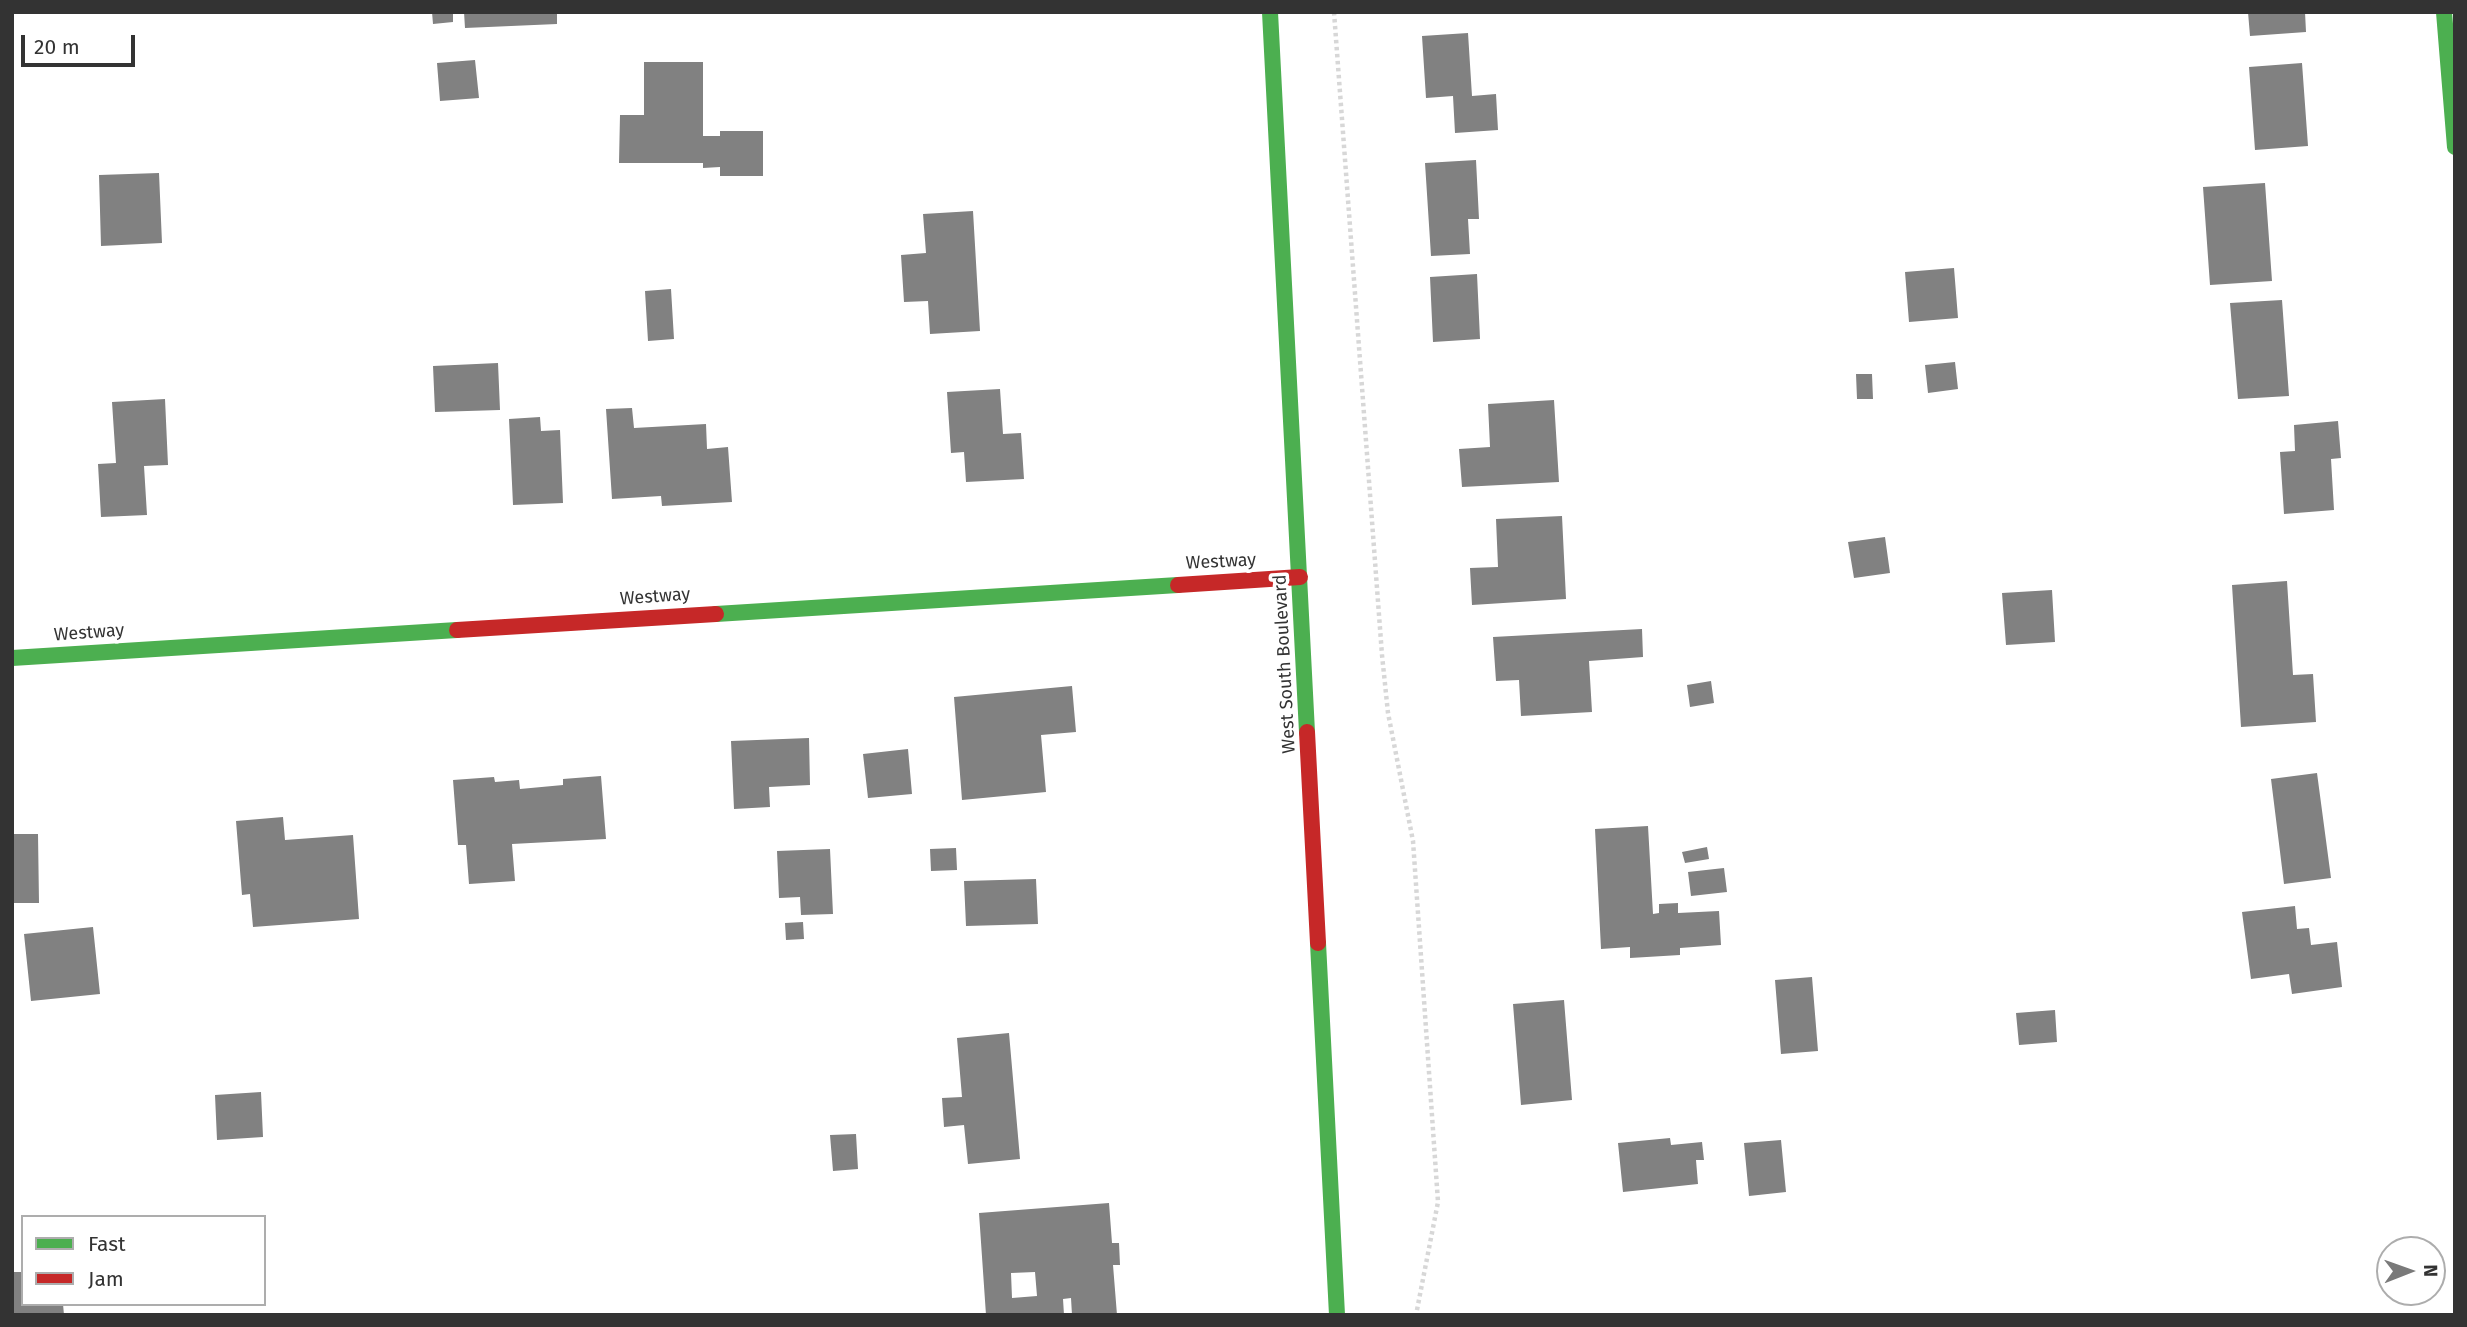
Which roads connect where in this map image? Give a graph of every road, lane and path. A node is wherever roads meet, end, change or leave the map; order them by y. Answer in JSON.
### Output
{"nodes":[{"id":1,"x":1270,"y":12,"type":"edge"},
{"id":2,"x":1334,"y":12,"type":"edge"},
{"id":3,"x":2445,"y":12,"type":"edge"},
{"id":4,"x":2455,"y":147,"type":"edge"},
{"id":5,"x":1300,"y":577,"type":"junction"},
{"id":6,"x":12,"y":658,"type":"edge"},
{"id":7,"x":1337,"y":1315,"type":"edge"},
{"id":8,"x":1416,"y":1315,"type":"edge"}],
"edges":[{"from":1,"to":5,"type":"street","name":"West South Boulevard"},
{"from":2,"to":8,"type":"path"},
{"from":3,"to":4,"type":"street"},
{"from":5,"to":6,"type":"street","name":"Westway"},
{"from":5,"to":7,"type":"street","name":"West South Boulevard"}]}
